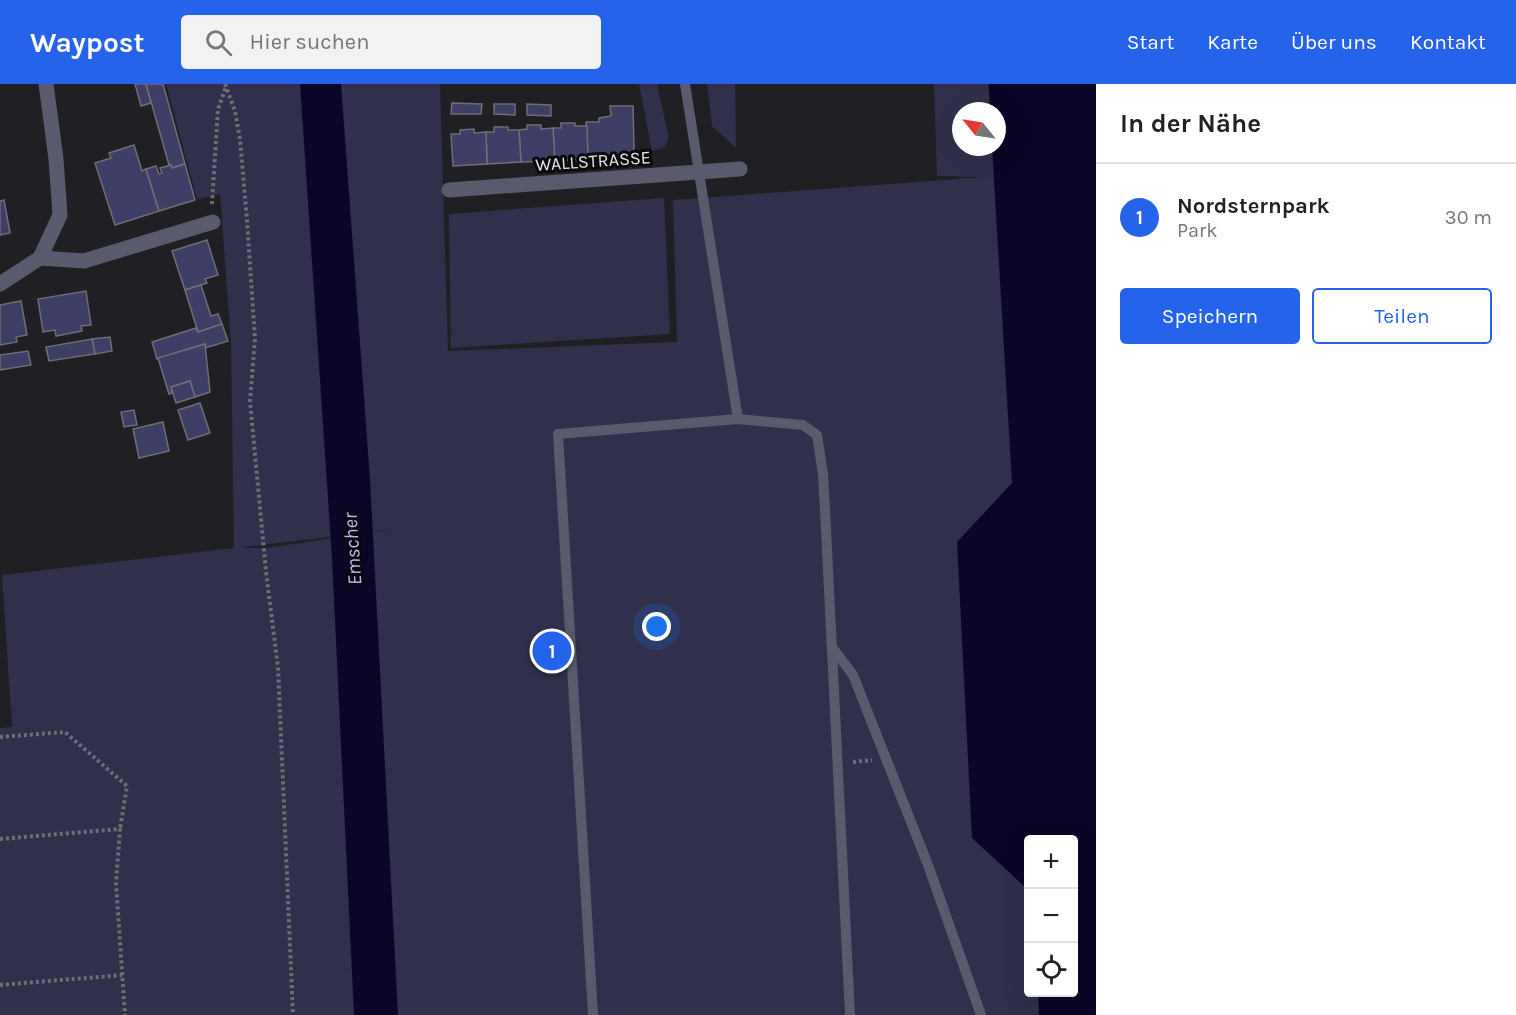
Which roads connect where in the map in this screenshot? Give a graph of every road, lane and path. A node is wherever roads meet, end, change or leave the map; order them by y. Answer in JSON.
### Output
{"nodes":[{"id":1,"x":46,"y":84,"type":"edge"},
{"id":2,"x":685,"y":84,"type":"edge"},
{"id":3,"x":226,"y":85,"type":"edge"},
{"id":4,"x":740,"y":169,"type":"dead end"},
{"id":5,"x":699,"y":174,"type":"junction"},
{"id":6,"x":449,"y":190,"type":"dead end"},
{"id":7,"x":213,"y":222,"type":"joint"},
{"id":8,"x":40,"y":258,"type":"junction"},
{"id":9,"x":0,"y":284,"type":"edge"},
{"id":10,"x":738,"y":419,"type":"junction"},
{"id":11,"x":832,"y":647,"type":"junction"},
{"id":12,"x":0,"y":736,"type":"edge"},
{"id":13,"x":886,"y":758,"type":"junction"},
{"id":14,"x":837,"y":765,"type":"junction"},
{"id":15,"x":120,"y":829,"type":"junction"},
{"id":16,"x":0,"y":839,"type":"edge"},
{"id":17,"x":122,"y":975,"type":"junction"},
{"id":18,"x":0,"y":985,"type":"edge"},
{"id":19,"x":125,"y":1015,"type":"edge"},
{"id":20,"x":293,"y":1015,"type":"edge"},
{"id":21,"x":593,"y":1015,"type":"edge"},
{"id":22,"x":850,"y":1015,"type":"edge"},
{"id":23,"x":981,"y":1015,"type":"edge"}],
"edges":[{"from":1,"to":8,"type":"street"},
{"from":2,"to":5,"type":"lane"},
{"from":3,"to":7,"type":"path"},
{"from":3,"to":20,"type":"path"},
{"from":4,"to":5,"type":"street","name":"WALLSTRASSE"},
{"from":5,"to":6,"type":"street","name":"WALLSTRASSE"},
{"from":5,"to":10,"type":"lane"},
{"from":7,"to":8,"type":"street"},
{"from":8,"to":9,"type":"street"},
{"from":10,"to":11,"type":"lane"},
{"from":10,"to":21,"type":"lane"},
{"from":11,"to":13,"type":"lane"},
{"from":11,"to":14,"type":"lane"},
{"from":12,"to":15,"type":"path"},
{"from":13,"to":14,"type":"path"},
{"from":13,"to":23,"type":"lane"},
{"from":14,"to":22,"type":"lane"},
{"from":15,"to":16,"type":"path"},
{"from":15,"to":17,"type":"path"},
{"from":17,"to":18,"type":"path"},
{"from":17,"to":19,"type":"path"}]}
